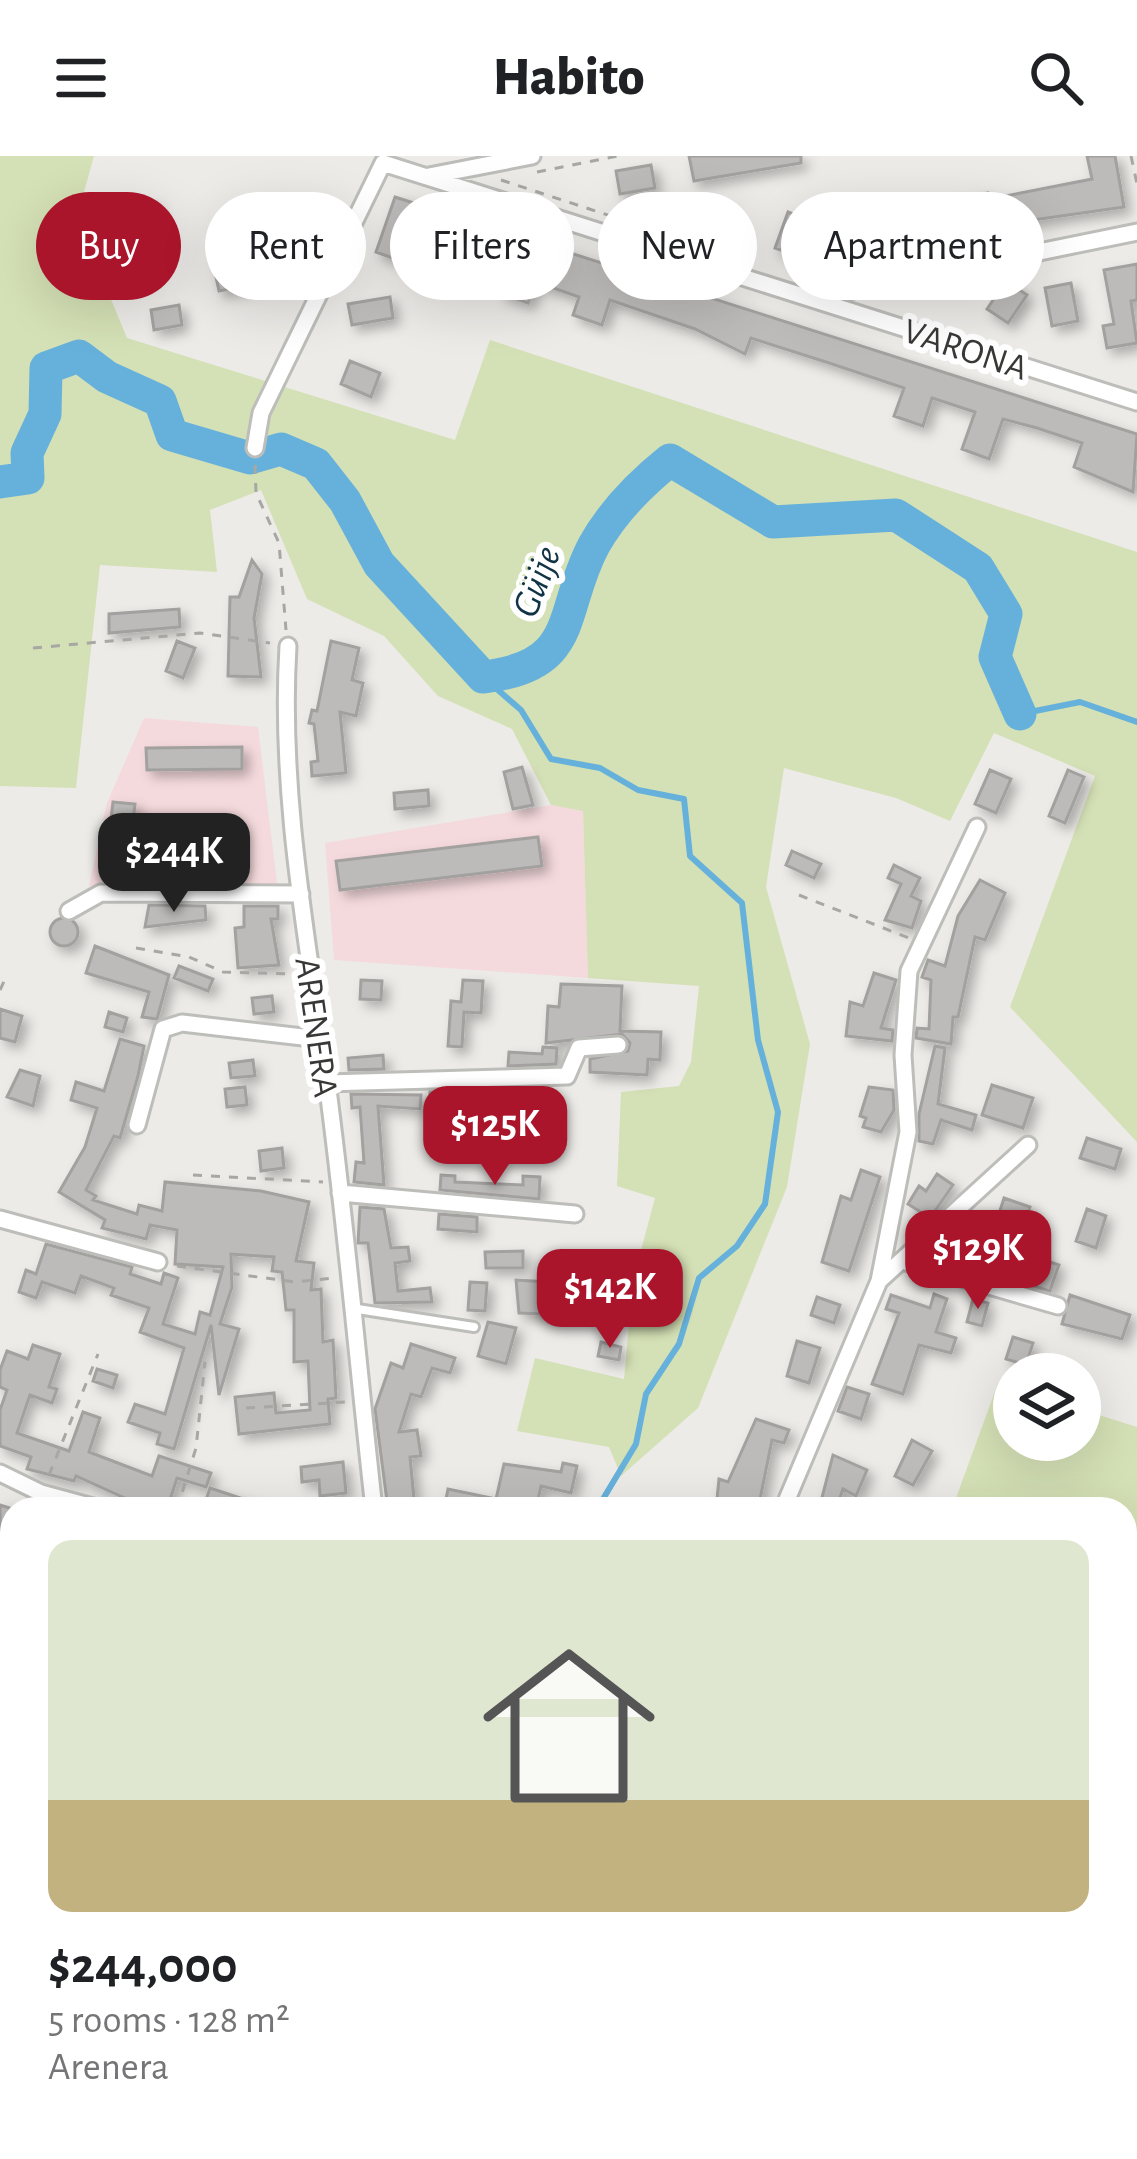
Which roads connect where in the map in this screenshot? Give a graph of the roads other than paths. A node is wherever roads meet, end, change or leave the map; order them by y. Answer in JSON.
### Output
{"nodes":[{"id":1,"x":532,"y":156,"type":"edge"},
{"id":2,"x":382,"y":160,"type":"edge"},
{"id":3,"x":424,"y":177,"type":"junction"},
{"id":4,"x":1137,"y":232,"type":"edge"},
{"id":5,"x":1044,"y":251,"type":"edge"},
{"id":6,"x":781,"y":290,"type":"edge"},
{"id":7,"x":814,"y":300,"type":"edge"},
{"id":8,"x":1137,"y":402,"type":"edge"},
{"id":9,"x":255,"y":448,"type":"dead end"},
{"id":10,"x":288,"y":646,"type":"road end"},
{"id":11,"x":977,"y":827,"type":"dead end"},
{"id":12,"x":301,"y":894,"type":"junction"},
{"id":13,"x":69,"y":911,"type":"dead end"},
{"id":14,"x":320,"y":1040,"type":"junction"},
{"id":15,"x":618,"y":1045,"type":"dead end"},
{"id":16,"x":327,"y":1083,"type":"junction"},
{"id":17,"x":136,"y":1125,"type":"dead end"},
{"id":18,"x":1028,"y":1145,"type":"dead end"},
{"id":19,"x":339,"y":1188,"type":"junction"},
{"id":20,"x":574,"y":1214,"type":"dead end"},
{"id":21,"x":0,"y":1219,"type":"edge"},
{"id":22,"x":158,"y":1262,"type":"road end"},
{"id":23,"x":905,"y":1262,"type":"junction"},
{"id":24,"x":879,"y":1281,"type":"junction"},
{"id":25,"x":1058,"y":1306,"type":"dead end"},
{"id":26,"x":351,"y":1308,"type":"junction"},
{"id":27,"x":474,"y":1327,"type":"dead end"},
{"id":28,"x":0,"y":1473,"type":"edge"},
{"id":29,"x":35,"y":1497,"type":"edge"},
{"id":30,"x":373,"y":1497,"type":"edge"},
{"id":31,"x":788,"y":1497,"type":"edge"}],
"edges":[{"from":1,"to":3,"type":"street"},
{"from":2,"to":3,"type":"street","name":"VARONA"},
{"from":2,"to":9,"type":"street"},
{"from":3,"to":6,"type":"street","name":"VARONA"},
{"from":4,"to":5,"type":"street"},
{"from":7,"to":8,"type":"street","name":"VARONA"},
{"from":10,"to":12,"type":"street","name":"ARENERA"},
{"from":11,"to":24,"type":"street"},
{"from":12,"to":13,"type":"street"},
{"from":12,"to":14,"type":"street","name":"ARENERA"},
{"from":14,"to":16,"type":"street","name":"ARENERA"},
{"from":14,"to":17,"type":"street"},
{"from":15,"to":16,"type":"street"},
{"from":16,"to":19,"type":"street","name":"ARENERA"},
{"from":18,"to":23,"type":"street"},
{"from":19,"to":20,"type":"street"},
{"from":19,"to":26,"type":"street","name":"ARENERA"},
{"from":21,"to":22,"type":"street"},
{"from":23,"to":24,"type":"street"},
{"from":23,"to":25,"type":"street"},
{"from":24,"to":31,"type":"street"},
{"from":26,"to":27,"type":"lane"},
{"from":26,"to":30,"type":"street","name":"ARENERA"},
{"from":28,"to":29,"type":"street"}]}
